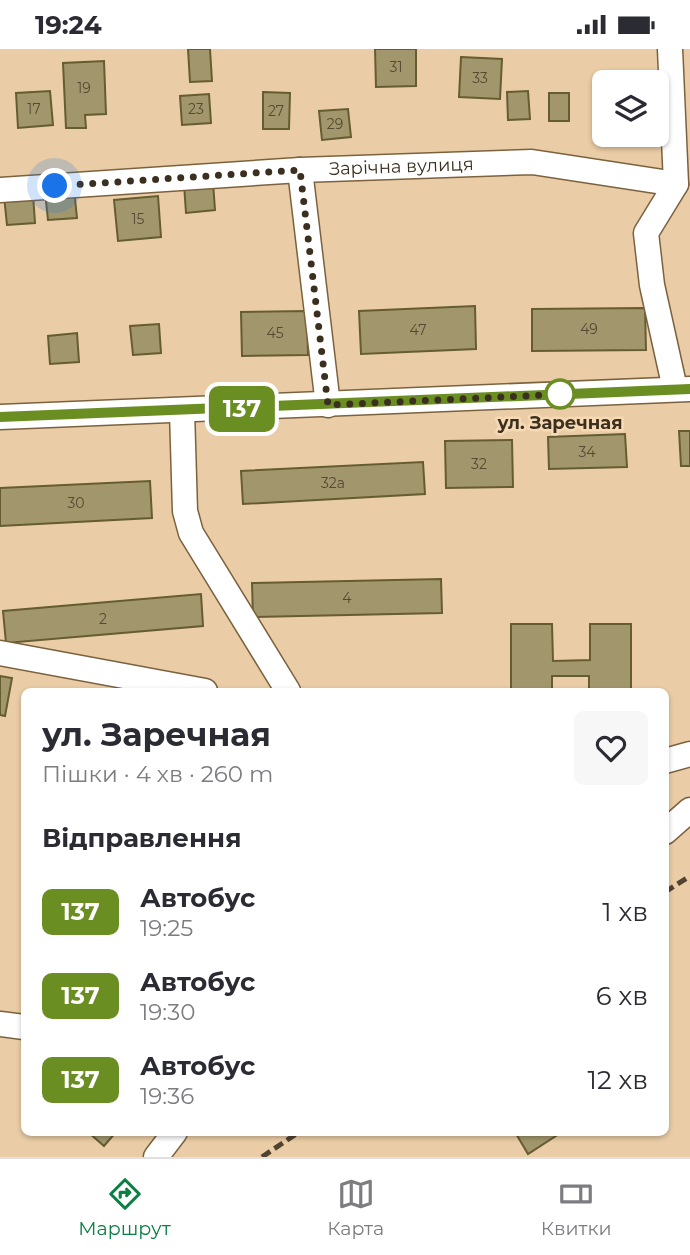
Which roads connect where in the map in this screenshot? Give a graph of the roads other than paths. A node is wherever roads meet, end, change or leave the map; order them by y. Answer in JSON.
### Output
{"nodes":[{"id":1,"x":670,"y":49,"type":"edge"},
{"id":2,"x":300,"y":170,"type":"junction"},
{"id":3,"x":676,"y":184,"type":"junction"},
{"id":4,"x":0,"y":190,"type":"edge"},
{"id":5,"x":682,"y":389,"type":"edge"},
{"id":6,"x":328,"y":405,"type":"junction"},
{"id":7,"x":182,"y":411,"type":"junction"},
{"id":8,"x":0,"y":417,"type":"edge"},
{"id":9,"x":0,"y":653,"type":"edge"},
{"id":10,"x":189,"y":688,"type":"edge"},
{"id":11,"x":286,"y":688,"type":"edge"},
{"id":12,"x":690,"y":754,"type":"edge"},
{"id":13,"x":669,"y":760,"type":"edge"},
{"id":14,"x":690,"y":810,"type":"edge"},
{"id":15,"x":669,"y":828,"type":"edge"},
{"id":16,"x":0,"y":1024,"type":"edge"},
{"id":17,"x":21,"y":1027,"type":"edge"}],
"edges":[{"from":1,"to":3,"type":"street"},
{"from":2,"to":3,"type":"street","name":"Зарічна вулиця"},
{"from":2,"to":4,"type":"street","name":"Зарічна вулиця"},
{"from":2,"to":6,"type":"street"},
{"from":3,"to":5,"type":"street"},
{"from":5,"to":6,"type":"street"},
{"from":6,"to":7,"type":"street"},
{"from":7,"to":8,"type":"street"},
{"from":7,"to":11,"type":"street"},
{"from":9,"to":10,"type":"street"},
{"from":12,"to":13,"type":"street"},
{"from":14,"to":15,"type":"street"},
{"from":16,"to":17,"type":"street"}]}
